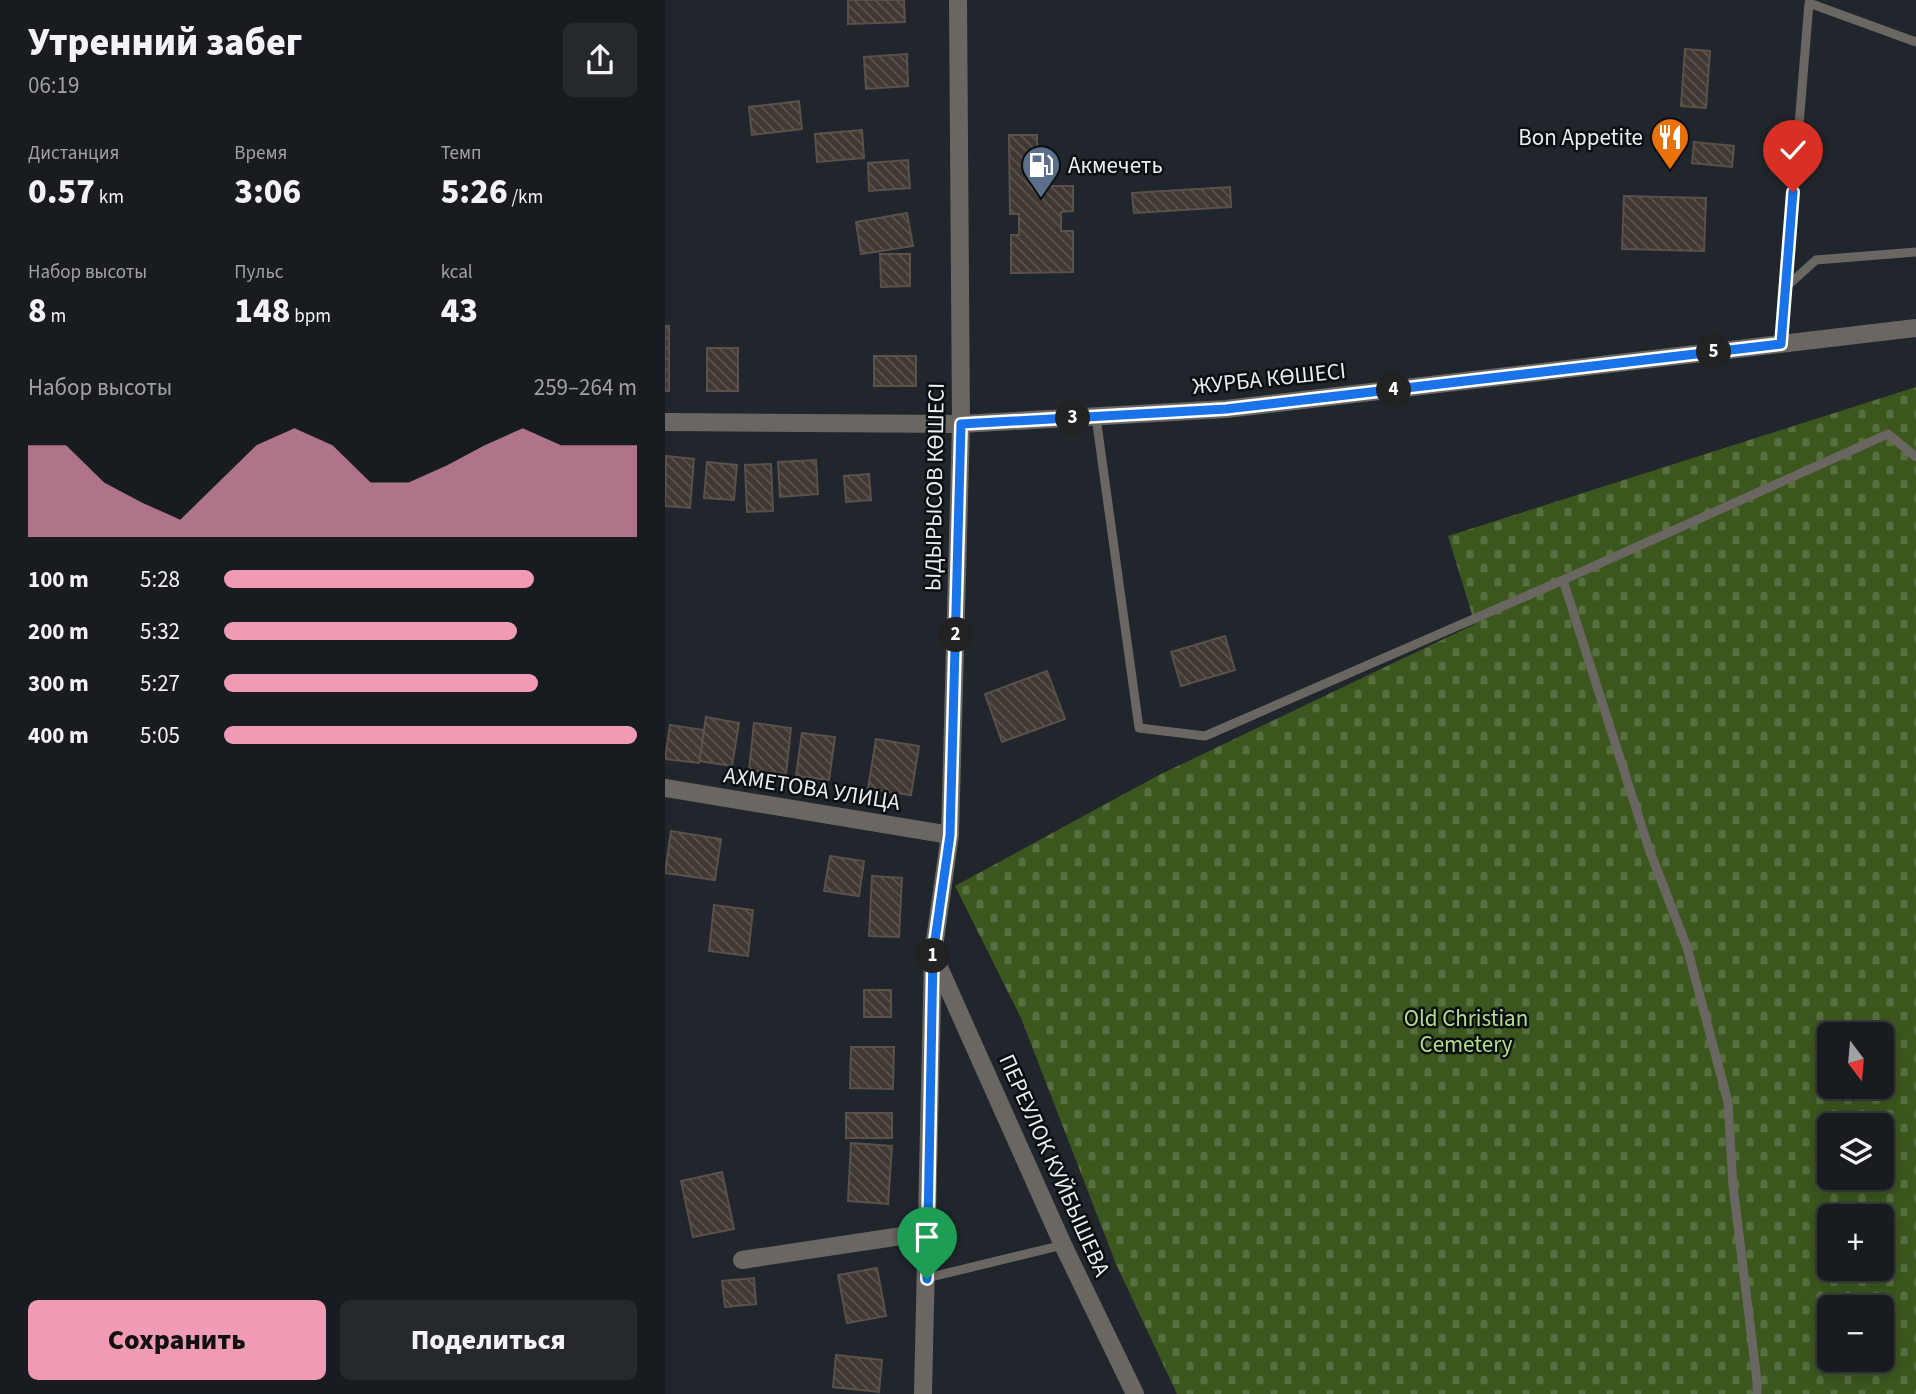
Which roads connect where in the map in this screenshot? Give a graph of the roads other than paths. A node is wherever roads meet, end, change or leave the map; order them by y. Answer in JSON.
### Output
{"nodes":[{"id":1,"x":958,"y":0,"type":"edge"},
{"id":2,"x":1916,"y":42,"type":"edge"},
{"id":3,"x":1916,"y":252,"type":"edge"},
{"id":4,"x":1786,"y":288,"type":"junction"},
{"id":5,"x":1916,"y":328,"type":"edge"},
{"id":6,"x":1781,"y":344,"type":"junction"},
{"id":7,"x":1096,"y":417,"type":"junction"},
{"id":8,"x":665,"y":422,"type":"edge"},
{"id":9,"x":961,"y":424,"type":"junction"},
{"id":10,"x":1916,"y":457,"type":"edge"},
{"id":11,"x":1563,"y":580,"type":"junction"},
{"id":12,"x":665,"y":788,"type":"edge"},
{"id":13,"x":950,"y":835,"type":"junction"},
{"id":14,"x":933,"y":954,"type":"junction"},
{"id":15,"x":928,"y":1232,"type":"junction"},
{"id":16,"x":1063,"y":1245,"type":"junction"},
{"id":17,"x":742,"y":1260,"type":"dead end"},
{"id":18,"x":927,"y":1279,"type":"junction"},
{"id":19,"x":923,"y":1394,"type":"edge"},
{"id":20,"x":1135,"y":1394,"type":"edge"},
{"id":21,"x":1757,"y":1394,"type":"edge"}],
"edges":[{"from":1,"to":9,"type":"street","name":"ЫДЫРЫСОВ КӨШЕСІ"},
{"from":2,"to":4,"type":"lane"},
{"from":3,"to":4,"type":"lane"},
{"from":4,"to":6,"type":"lane"},
{"from":5,"to":6,"type":"street","name":"ЖУРБА КӨШЕСІ"},
{"from":6,"to":7,"type":"street","name":"ЖУРБА КӨШЕСІ"},
{"from":7,"to":9,"type":"street","name":"ЖУРБА КӨШЕСІ"},
{"from":7,"to":11,"type":"lane"},
{"from":8,"to":9,"type":"street","name":"ЖУРБА КӨШЕСІ"},
{"from":9,"to":13,"type":"street","name":"ЫДЫРЫСОВ КӨШЕСІ"},
{"from":10,"to":11,"type":"lane"},
{"from":11,"to":21,"type":"lane"},
{"from":12,"to":13,"type":"street","name":"АХМЕТОВА УЛИЦА"},
{"from":13,"to":14,"type":"street","name":"ЫДЫРЫСОВ КӨШЕСІ"},
{"from":14,"to":15,"type":"street","name":"ЫДЫРЫСОВ КӨШЕСІ"},
{"from":14,"to":16,"type":"street","name":"ПЕРЕУЛОК КУЙБЫШЕВА"},
{"from":15,"to":17,"type":"street"},
{"from":15,"to":18,"type":"street","name":"ЫДЫРЫСОВ КӨШЕСІ"},
{"from":16,"to":18,"type":"lane"},
{"from":16,"to":20,"type":"street","name":"ПЕРЕУЛОК КУЙБЫШЕВА"},
{"from":18,"to":19,"type":"street","name":"ЫДЫРЫСОВ КӨШЕСІ"}]}
